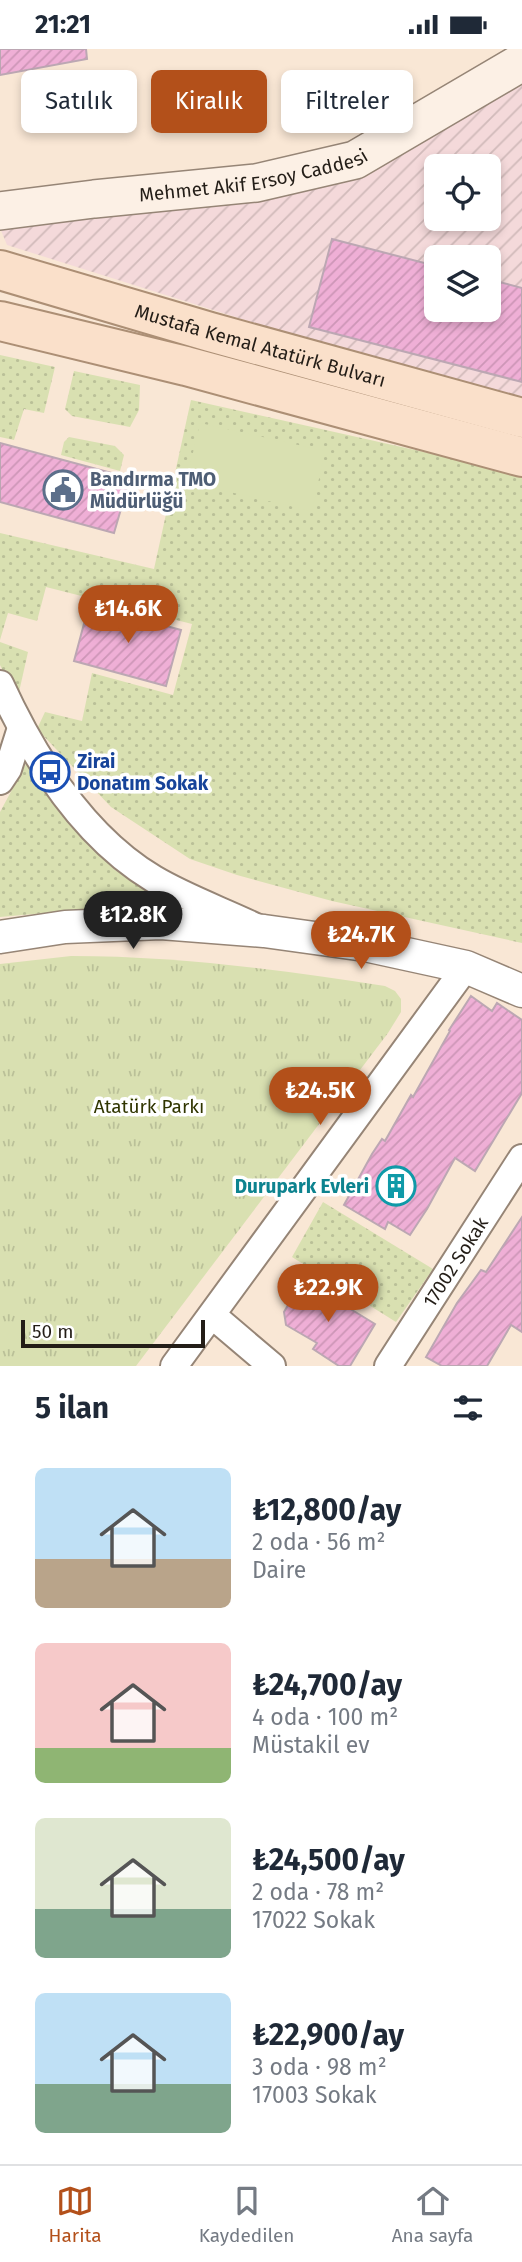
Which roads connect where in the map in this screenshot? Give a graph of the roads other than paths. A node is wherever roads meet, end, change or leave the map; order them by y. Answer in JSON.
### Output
{"nodes":[{"id":1,"x":522,"y":62,"type":"edge"},
{"id":2,"x":0,"y":211,"type":"edge"},
{"id":3,"x":0,"y":270,"type":"edge"},
{"id":4,"x":0,"y":321,"type":"edge"},
{"id":5,"x":522,"y":418,"type":"edge"},
{"id":6,"x":522,"y":457,"type":"edge"},
{"id":7,"x":0,"y":684,"type":"edge"},
{"id":8,"x":21,"y":728,"type":"junction"},
{"id":9,"x":0,"y":781,"type":"edge"},
{"id":10,"x":264,"y":931,"type":"junction"},
{"id":11,"x":0,"y":937,"type":"edge"},
{"id":12,"x":466,"y":967,"type":"junction"},
{"id":13,"x":522,"y":991,"type":"edge"},
{"id":14,"x":522,"y":1158,"type":"edge"},
{"id":15,"x":212,"y":1315,"type":"junction"},
{"id":16,"x":174,"y":1366,"type":"edge"},
{"id":17,"x":272,"y":1366,"type":"edge"},
{"id":18,"x":388,"y":1366,"type":"edge"}],
"edges":[{"from":1,"to":2,"type":"main road","name":"Mehmet Akif Ersoy Caddesi"},
{"from":3,"to":5,"type":"main road","name":"Mustafa Kemal Atatürk Bulvarı"},
{"from":4,"to":6,"type":"main road","name":"Mustafa Kemal Atatürk Bulvarı"},
{"from":7,"to":8,"type":"street"},
{"from":8,"to":9,"type":"street"},
{"from":8,"to":10,"type":"street"},
{"from":10,"to":11,"type":"street"},
{"from":10,"to":12,"type":"street"},
{"from":12,"to":13,"type":"street"},
{"from":12,"to":15,"type":"street"},
{"from":14,"to":18,"type":"street","name":"17002 Sokak"},
{"from":15,"to":16,"type":"street"},
{"from":15,"to":17,"type":"street"}]}
